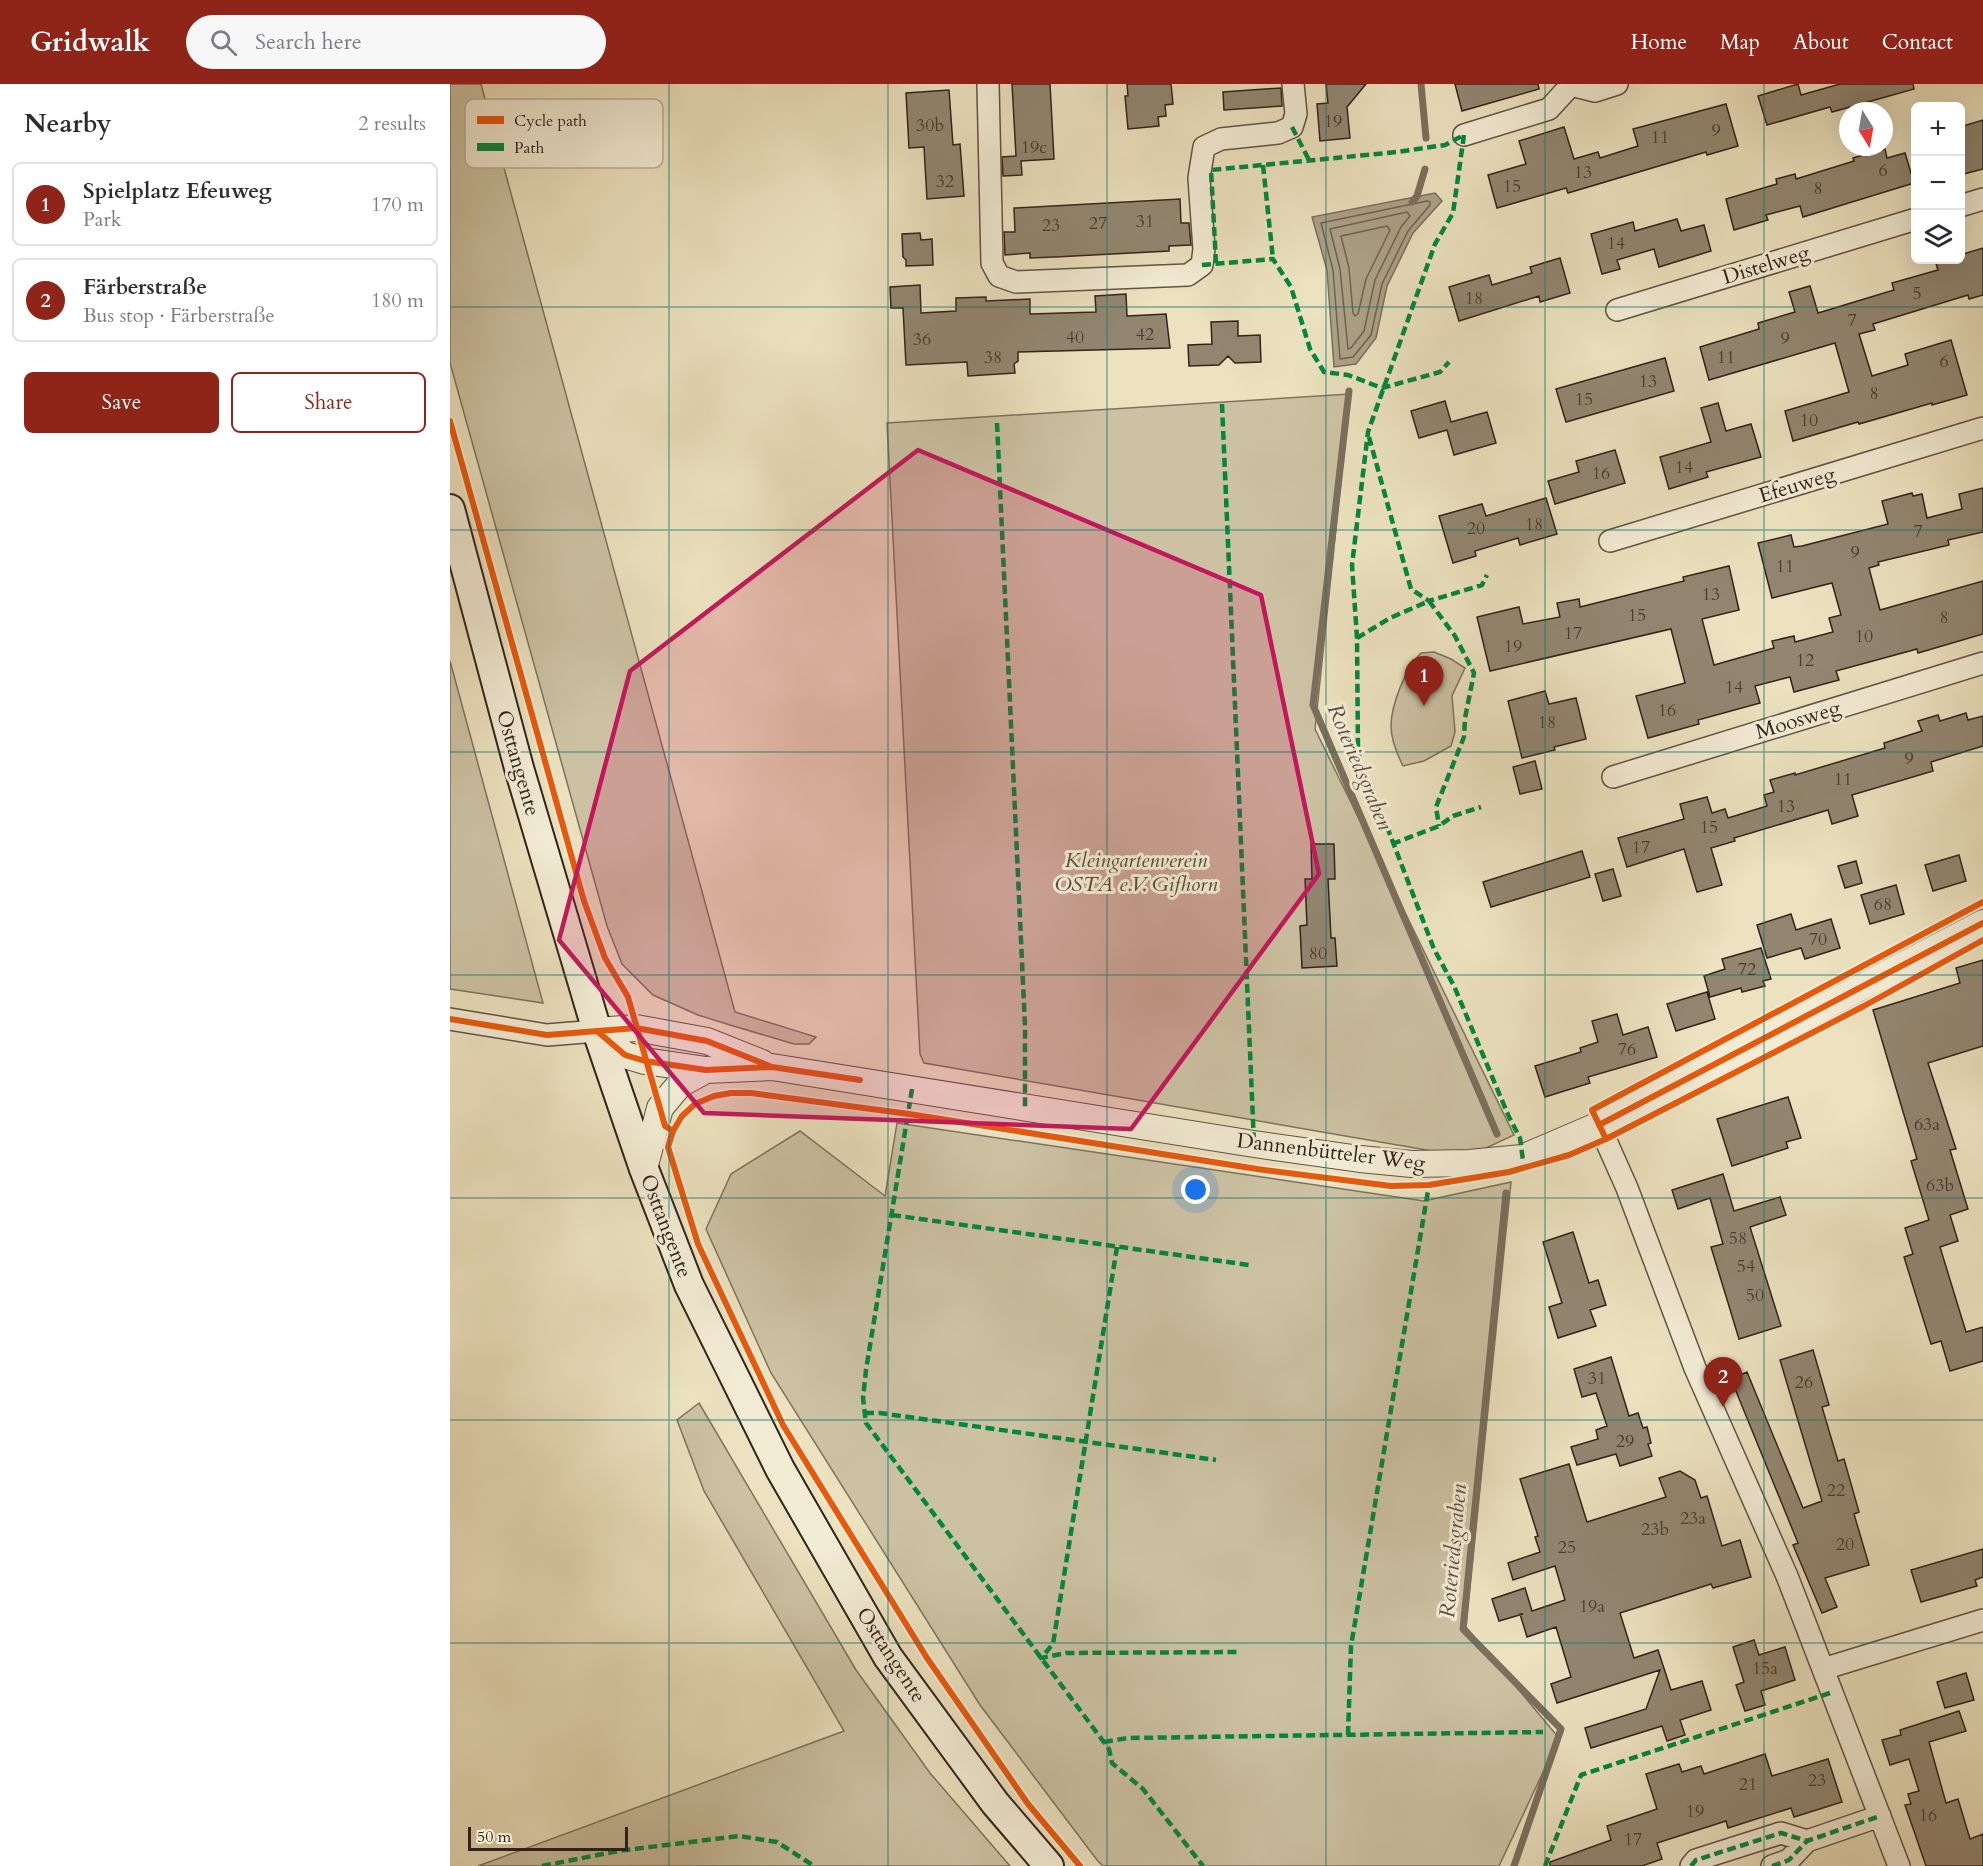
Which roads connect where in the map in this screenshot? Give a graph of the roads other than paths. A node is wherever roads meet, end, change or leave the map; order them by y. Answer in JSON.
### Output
{"nodes":[{"id":1,"x":988,"y":84,"type":"edge"},
{"id":2,"x":1293,"y":84,"type":"edge"},
{"id":3,"x":1571,"y":84,"type":"edge"},
{"id":4,"x":1617,"y":84,"type":"edge"},
{"id":5,"x":1464,"y":135,"type":"dead end"},
{"id":6,"x":1983,"y":199,"type":"edge"},
{"id":7,"x":1965,"y":204,"type":"edge"},
{"id":8,"x":1911,"y":221,"type":"edge"},
{"id":9,"x":1617,"y":310,"type":"dead end"},
{"id":10,"x":1983,"y":428,"type":"edge"},
{"id":11,"x":450,"y":509,"type":"edge"},
{"id":12,"x":1610,"y":541,"type":"dead end"},
{"id":13,"x":1983,"y":663,"type":"edge"},
{"id":14,"x":1613,"y":777,"type":"dead end"},
{"id":15,"x":1983,"y":923,"type":"edge"},
{"id":16,"x":450,"y":1018,"type":"edge"},
{"id":17,"x":597,"y":1030,"type":"junction"},
{"id":18,"x":772,"y":1067,"type":"junction"},
{"id":19,"x":706,"y":1070,"type":"junction"},
{"id":20,"x":1599,"y":1125,"type":"junction"},
{"id":21,"x":644,"y":1168,"type":"junction"},
{"id":22,"x":1983,"y":1620,"type":"edge"},
{"id":23,"x":1823,"y":1669,"type":"junction"},
{"id":24,"x":1880,"y":1816,"type":"junction"},
{"id":25,"x":1807,"y":1841,"type":"junction"},
{"id":26,"x":1049,"y":1866,"type":"edge"},
{"id":27,"x":1691,"y":1866,"type":"edge"},
{"id":28,"x":1772,"y":1866,"type":"edge"},
{"id":29,"x":1899,"y":1866,"type":"edge"}],
"edges":[{"from":1,"to":2,"type":"street"},
{"from":3,"to":4,"type":"street"},
{"from":3,"to":5,"type":"street"},
{"from":6,"to":7,"type":"street"},
{"from":8,"to":9,"type":"street","name":"Distelweg"},
{"from":10,"to":12,"type":"street","name":"Efeuweg"},
{"from":11,"to":17,"type":"main road","name":"Osttangente"},
{"from":13,"to":14,"type":"street","name":"Moosweg"},
{"from":15,"to":20,"type":"street","name":"Dannenbütteler Weg"},
{"from":16,"to":17,"type":"street","name":"Dannenbütteler Weg"},
{"from":17,"to":18,"type":"street","name":"Dannenbütteler Weg"},
{"from":17,"to":19,"type":"street","name":"Dannenbütteler Weg"},
{"from":17,"to":21,"type":"main road","name":"Osttangente"},
{"from":18,"to":19,"type":"street","name":"Dannenbütteler Weg"},
{"from":18,"to":20,"type":"street","name":"Dannenbütteler Weg"},
{"from":19,"to":21,"type":"street","name":"Dannenbütteler Weg"},
{"from":20,"to":23,"type":"street"},
{"from":21,"to":26,"type":"main road","name":"Osttangente"},
{"from":22,"to":23,"type":"street"},
{"from":23,"to":24,"type":"street"},
{"from":24,"to":25,"type":"street"},
{"from":24,"to":29,"type":"street"},
{"from":25,"to":27,"type":"street"},
{"from":25,"to":28,"type":"street"}]}
